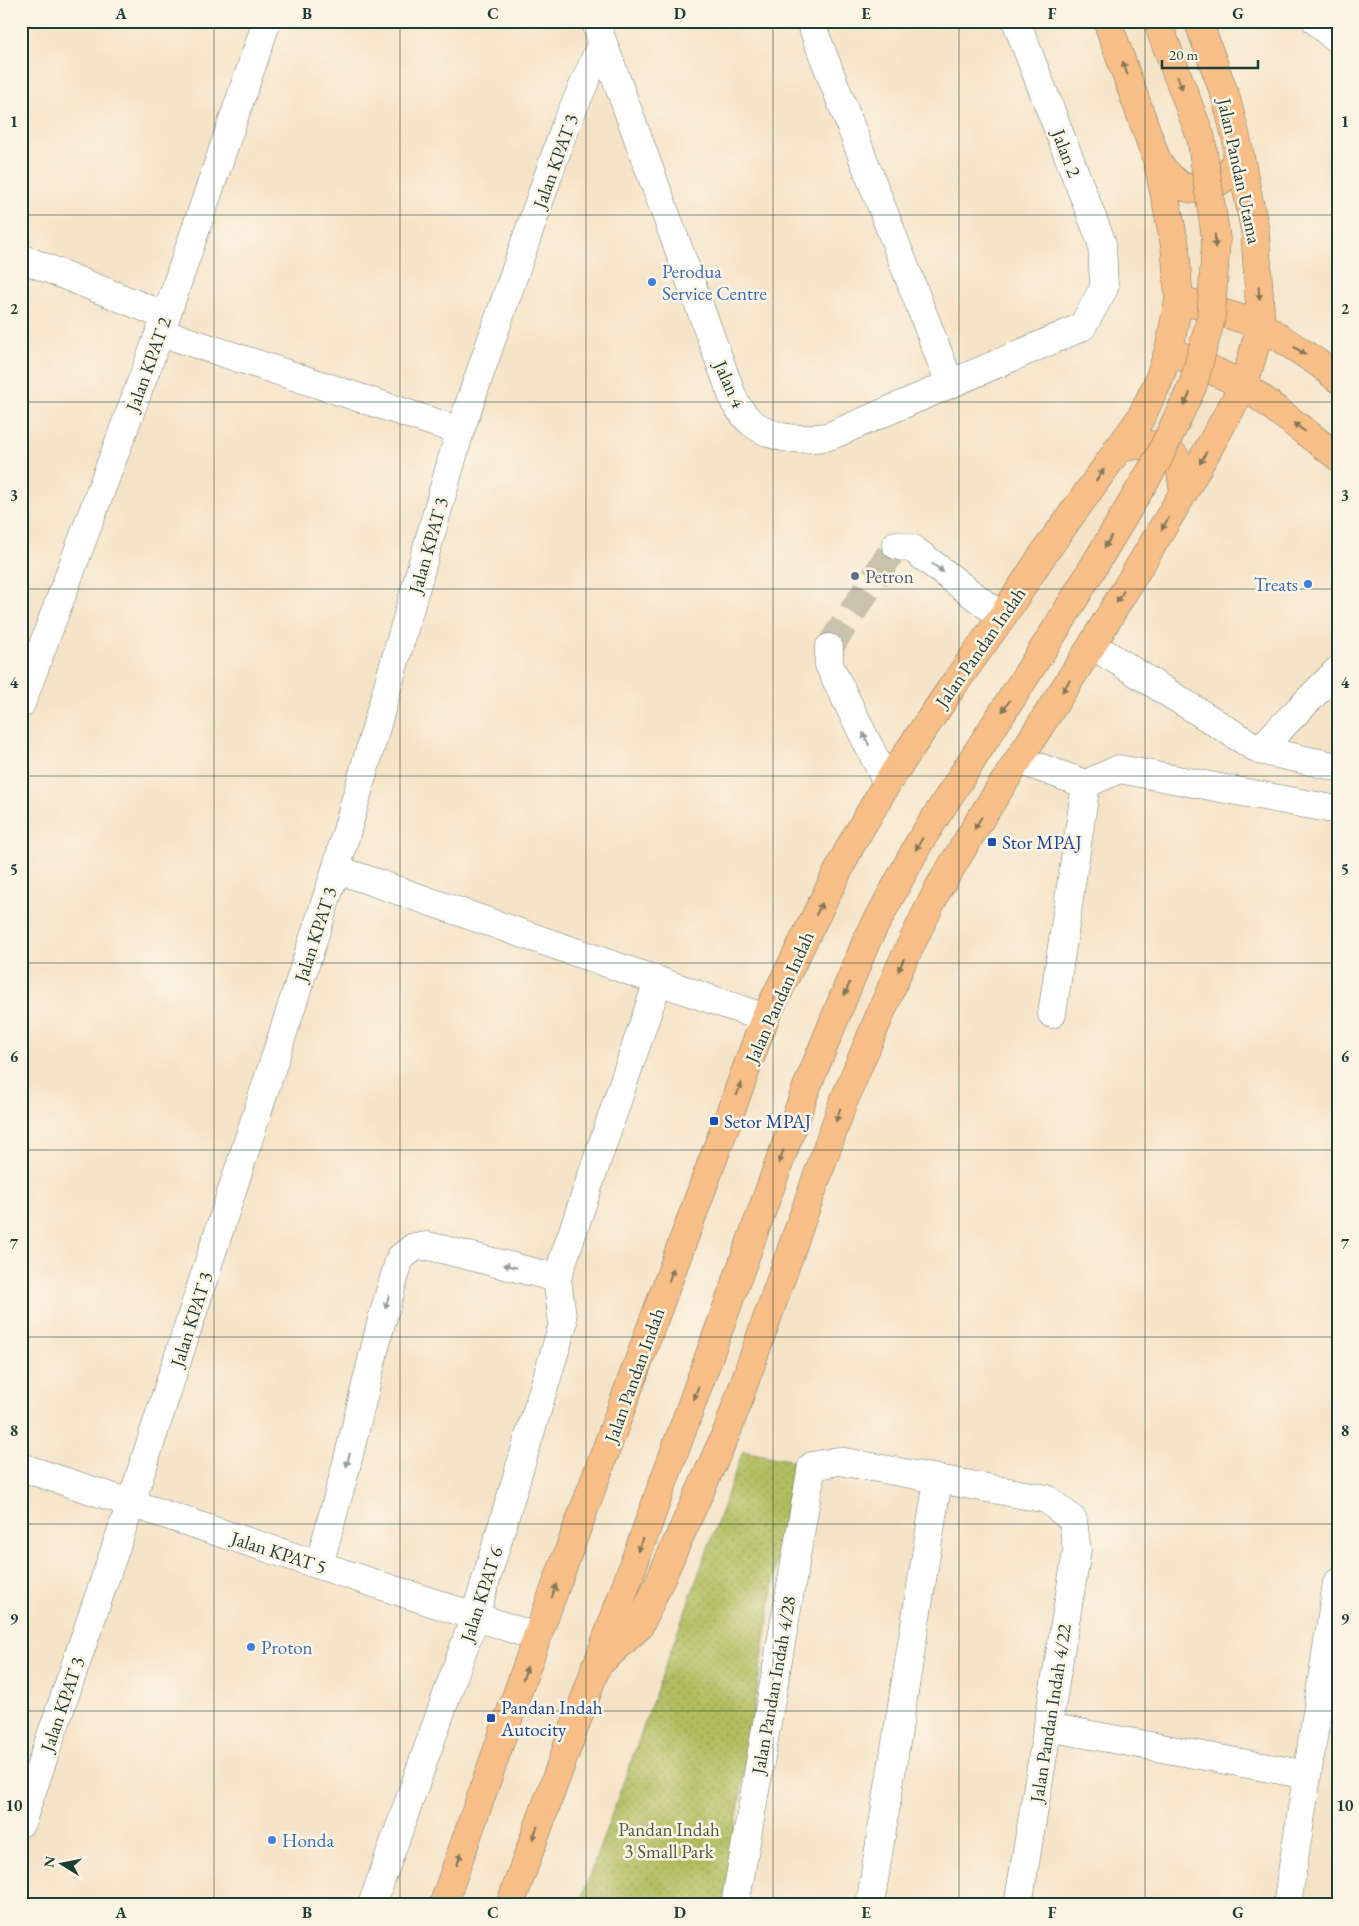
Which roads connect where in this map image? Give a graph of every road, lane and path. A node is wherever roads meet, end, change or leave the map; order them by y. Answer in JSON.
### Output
{"nodes":[{"id":1,"x":267,"y":21,"type":"edge"},
{"id":2,"x":810,"y":21,"type":"edge"},
{"id":3,"x":1016,"y":21,"type":"edge"},
{"id":4,"x":1107,"y":21,"type":"edge"},
{"id":5,"x":1157,"y":21,"type":"edge"},
{"id":6,"x":1198,"y":21,"type":"edge"},
{"id":7,"x":1316,"y":21,"type":"edge"},
{"id":8,"x":598,"y":32,"type":"edge"},
{"id":9,"x":1338,"y":37,"type":"edge"},
{"id":10,"x":1238,"y":142,"type":"junction"},
{"id":11,"x":1158,"y":163,"type":"junction"},
{"id":12,"x":21,"y":258,"type":"edge"},
{"id":13,"x":1104,"y":288,"type":"joint"},
{"id":14,"x":1179,"y":299,"type":"junction"},
{"id":15,"x":163,"y":324,"type":"junction"},
{"id":16,"x":1261,"y":325,"type":"junction"},
{"id":17,"x":1169,"y":350,"type":"junction"},
{"id":18,"x":1338,"y":379,"type":"edge"},
{"id":19,"x":950,"y":384,"type":"junction"},
{"id":20,"x":1244,"y":385,"type":"junction"},
{"id":21,"x":460,"y":432,"type":"junction"},
{"id":22,"x":1117,"y":449,"type":"junction"},
{"id":23,"x":1338,"y":457,"type":"edge"},
{"id":24,"x":1184,"y":492,"type":"junction"},
{"id":25,"x":896,"y":545,"type":"dead end"},
{"id":26,"x":1002,"y":617,"type":"junction"},
{"id":27,"x":1092,"y":645,"type":"junction"},
{"id":28,"x":829,"y":648,"type":"tunnel mouth"},
{"id":29,"x":1338,"y":670,"type":"edge"},
{"id":30,"x":21,"y":704,"type":"edge"},
{"id":31,"x":1258,"y":750,"type":"junction"},
{"id":32,"x":1019,"y":760,"type":"junction"},
{"id":33,"x":1338,"y":767,"type":"edge"},
{"id":34,"x":887,"y":783,"type":"junction"},
{"id":35,"x":1086,"y":784,"type":"junction"},
{"id":36,"x":1338,"y":810,"type":"edge"},
{"id":37,"x":336,"y":869,"type":"junction"},
{"id":38,"x":658,"y":981,"type":"junction"},
{"id":39,"x":1052,"y":1014,"type":"dead end"},
{"id":40,"x":765,"y":1018,"type":"junction"},
{"id":41,"x":558,"y":1278,"type":"junction"},
{"id":42,"x":21,"y":1467,"type":"edge"},
{"id":43,"x":938,"y":1480,"type":"junction"},
{"id":44,"x":131,"y":1503,"type":"junction"},
{"id":45,"x":319,"y":1565,"type":"junction"},
{"id":46,"x":1337,"y":1583,"type":"edge"},
{"id":47,"x":475,"y":1616,"type":"junction"},
{"id":48,"x":538,"y":1637,"type":"junction"},
{"id":49,"x":1332,"y":1662,"type":"edge"},
{"id":50,"x":595,"y":1667,"type":"junction"},
{"id":51,"x":1048,"y":1727,"type":"junction"},
{"id":52,"x":1307,"y":1775,"type":"junction"},
{"id":53,"x":21,"y":1823,"type":"edge"},
{"id":54,"x":372,"y":1905,"type":"edge"},
{"id":55,"x":443,"y":1905,"type":"edge"},
{"id":56,"x":510,"y":1905,"type":"edge"},
{"id":57,"x":735,"y":1905,"type":"edge"},
{"id":58,"x":870,"y":1905,"type":"edge"},
{"id":59,"x":1018,"y":1905,"type":"edge"},
{"id":60,"x":1287,"y":1905,"type":"edge"}],
"edges":[{"from":1,"to":15,"type":"street","name":"Jalan KPAT 2"},
{"from":2,"to":19,"type":"street"},
{"from":3,"to":13,"type":"street","name":"Jalan 2"},
{"from":11,"to":4,"type":"main road","one_way":true},
{"from":5,"to":50,"type":"main road","one_way":true,"bridge":true},
{"from":6,"to":10,"type":"main road","name":"Jalan Pandan Utama"},
{"from":7,"to":9,"type":"street"},
{"from":8,"to":19,"type":"street","name":"Jalan 4"},
{"from":8,"to":21,"type":"street","name":"Jalan KPAT 3"},
{"from":10,"to":11,"type":"main road"},
{"from":10,"to":16,"type":"main road","name":"Jalan Pandan Utama","one_way":true},
{"from":11,"to":14,"type":"main road"},
{"from":12,"to":15,"type":"street"},
{"from":13,"to":19,"type":"street","name":"Jalan 4"},
{"from":14,"to":16,"type":"main road"},
{"from":14,"to":17,"type":"main road"},
{"from":15,"to":21,"type":"street"},
{"from":15,"to":30,"type":"street","name":"Jalan KPAT 2"},
{"from":16,"to":18,"type":"main road","one_way":true},
{"from":16,"to":20,"type":"main road","name":"Jalan Pandan Utama"},
{"from":17,"to":20,"type":"main road"},
{"from":17,"to":22,"type":"main road","name":"Jalan Pandan Indah"},
{"from":23,"to":20,"type":"main road","one_way":true},
{"from":20,"to":24,"type":"main road","one_way":true},
{"from":21,"to":37,"type":"street","name":"Jalan KPAT 3"},
{"from":22,"to":24,"type":"main road"},
{"from":26,"to":22,"type":"main road","name":"Jalan Pandan Indah","one_way":true},
{"from":24,"to":27,"type":"main road","one_way":true},
{"from":25,"to":26,"type":"street","one_way":true},
{"from":26,"to":34,"type":"main road","name":"Jalan Pandan Indah"},
{"from":27,"to":31,"type":"street"},
{"from":27,"to":32,"type":"main road","one_way":true},
{"from":34,"to":28,"type":"street","one_way":true},
{"from":29,"to":31,"type":"street"},
{"from":31,"to":33,"type":"street"},
{"from":32,"to":35,"type":"street"},
{"from":32,"to":50,"type":"main road","one_way":true},
{"from":40,"to":34,"type":"main road","name":"Jalan Pandan Indah","one_way":true},
{"from":35,"to":36,"type":"street"},
{"from":35,"to":39,"type":"street"},
{"from":37,"to":38,"type":"street"},
{"from":37,"to":44,"type":"street","name":"Jalan KPAT 3"},
{"from":38,"to":40,"type":"street"},
{"from":38,"to":41,"type":"street"},
{"from":48,"to":40,"type":"main road","name":"Jalan Pandan Indah","one_way":true},
{"from":41,"to":45,"type":"street","one_way":true},
{"from":41,"to":47,"type":"street","name":"Jalan KPAT 6"},
{"from":42,"to":44,"type":"street","name":"Jalan KPAT 5"},
{"from":43,"to":51,"type":"street","name":"Jalan Pandan Indah 4/22"},
{"from":43,"to":57,"type":"street","name":"Jalan Pandan Indah 4/28"},
{"from":43,"to":58,"type":"street"},
{"from":44,"to":45,"type":"street","name":"Jalan KPAT 5"},
{"from":44,"to":53,"type":"street","name":"Jalan KPAT 3"},
{"from":45,"to":47,"type":"street","name":"Jalan KPAT 5"},
{"from":46,"to":49,"type":"street"},
{"from":47,"to":48,"type":"street","name":"Jalan KPAT 5"},
{"from":47,"to":54,"type":"street","name":"Jalan KPAT 6"},
{"from":55,"to":48,"type":"main road","name":"Jalan Pandan Indah","one_way":true},
{"from":49,"to":52,"type":"street"},
{"from":50,"to":56,"type":"main road","one_way":true},
{"from":51,"to":52,"type":"street"},
{"from":51,"to":59,"type":"street","name":"Jalan Pandan Indah 4/22"},
{"from":52,"to":60,"type":"street"}]}
